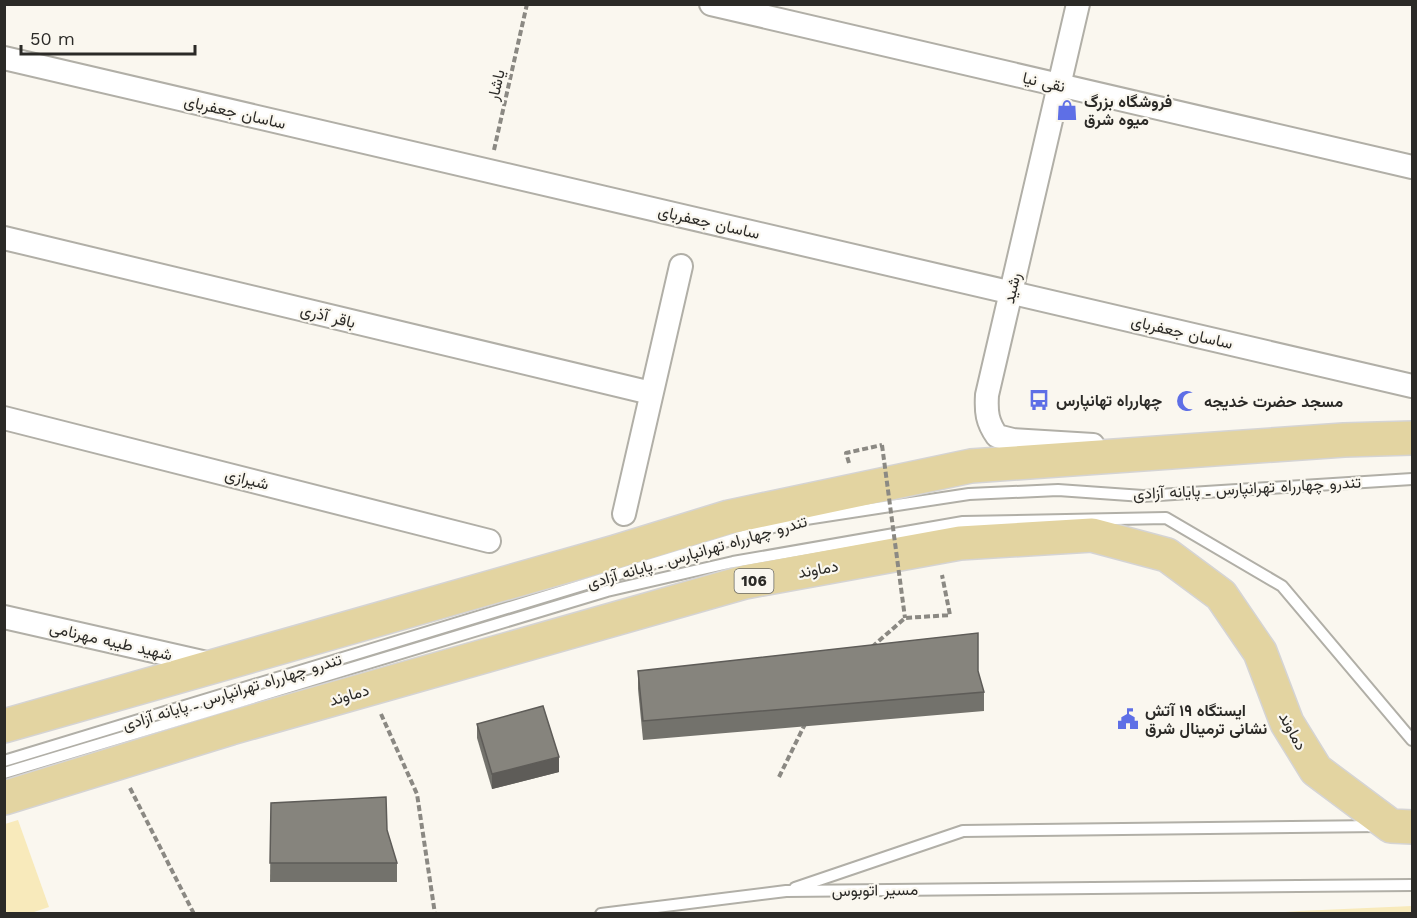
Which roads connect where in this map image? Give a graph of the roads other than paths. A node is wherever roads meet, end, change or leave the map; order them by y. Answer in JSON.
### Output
{"nodes":[{"id":1,"x":711,"y":4,"type":"edge"},
{"id":2,"x":1078,"y":4,"type":"edge"},
{"id":3,"x":4,"y":58,"type":"edge"},
{"id":4,"x":1059,"y":85,"type":"junction"},
{"id":5,"x":1413,"y":167,"type":"edge"},
{"id":6,"x":4,"y":238,"type":"edge"},
{"id":7,"x":681,"y":266,"type":"dead end"},
{"id":8,"x":1011,"y":292,"type":"junction"},
{"id":9,"x":1413,"y":386,"type":"edge"},
{"id":10,"x":651,"y":393,"type":"junction"},
{"id":11,"x":4,"y":418,"type":"edge"},
{"id":12,"x":1413,"y":438,"type":"edge"},
{"id":13,"x":1132,"y":454,"type":"junction"},
{"id":14,"x":1413,"y":479,"type":"edge"},
{"id":15,"x":624,"y":514,"type":"dead end"},
{"id":16,"x":489,"y":541,"type":"dead end"},
{"id":17,"x":4,"y":617,"type":"edge"},
{"id":18,"x":218,"y":666,"type":"junction"},
{"id":19,"x":4,"y":726,"type":"edge"},
{"id":20,"x":1413,"y":740,"type":"edge"},
{"id":21,"x":4,"y":761,"type":"edge"},
{"id":22,"x":4,"y":773,"type":"edge"},
{"id":23,"x":4,"y":798,"type":"edge"},
{"id":24,"x":1402,"y":827,"type":"edge"},
{"id":25,"x":1413,"y":885,"type":"edge"},
{"id":26,"x":786,"y":891,"type":"junction"},
{"id":27,"x":601,"y":914,"type":"edge"}],
"edges":[{"from":1,"to":4,"type":"street","name":"نقی نیا"},
{"from":2,"to":4,"type":"street","name":"رشید"},
{"from":3,"to":8,"type":"street","name":"ساسان جعفربای"},
{"from":4,"to":5,"type":"street","name":"نقی نیا"},
{"from":4,"to":8,"type":"street","name":"رشید"},
{"from":6,"to":10,"type":"street","name":"باقر آذری"},
{"from":7,"to":10,"type":"street"},
{"from":8,"to":9,"type":"street","name":"ساسان جعفربای"},
{"from":8,"to":13,"type":"street","name":"رشید"},
{"from":10,"to":15,"type":"street"},
{"from":11,"to":16,"type":"street","name":"شیرازی"},
{"from":12,"to":13,"type":"main road"},
{"from":13,"to":18,"type":"main road"},
{"from":14,"to":21,"type":"lane","name":"تندرو چهارراه تهرانپارس ـ پایانه آزادی"},
{"from":17,"to":18,"type":"street","name":"شهید طیبه مهرنامی"},
{"from":18,"to":19,"type":"main road"},
{"from":20,"to":22,"type":"lane"},
{"from":23,"to":24,"type":"main road","name":"دماوند","number":"106"},
{"from":24,"to":26,"type":"lane"},
{"from":25,"to":26,"type":"lane","name":"مسیر اتوبوس"},
{"from":26,"to":27,"type":"lane","name":"مسیر اتوبوس"}]}
